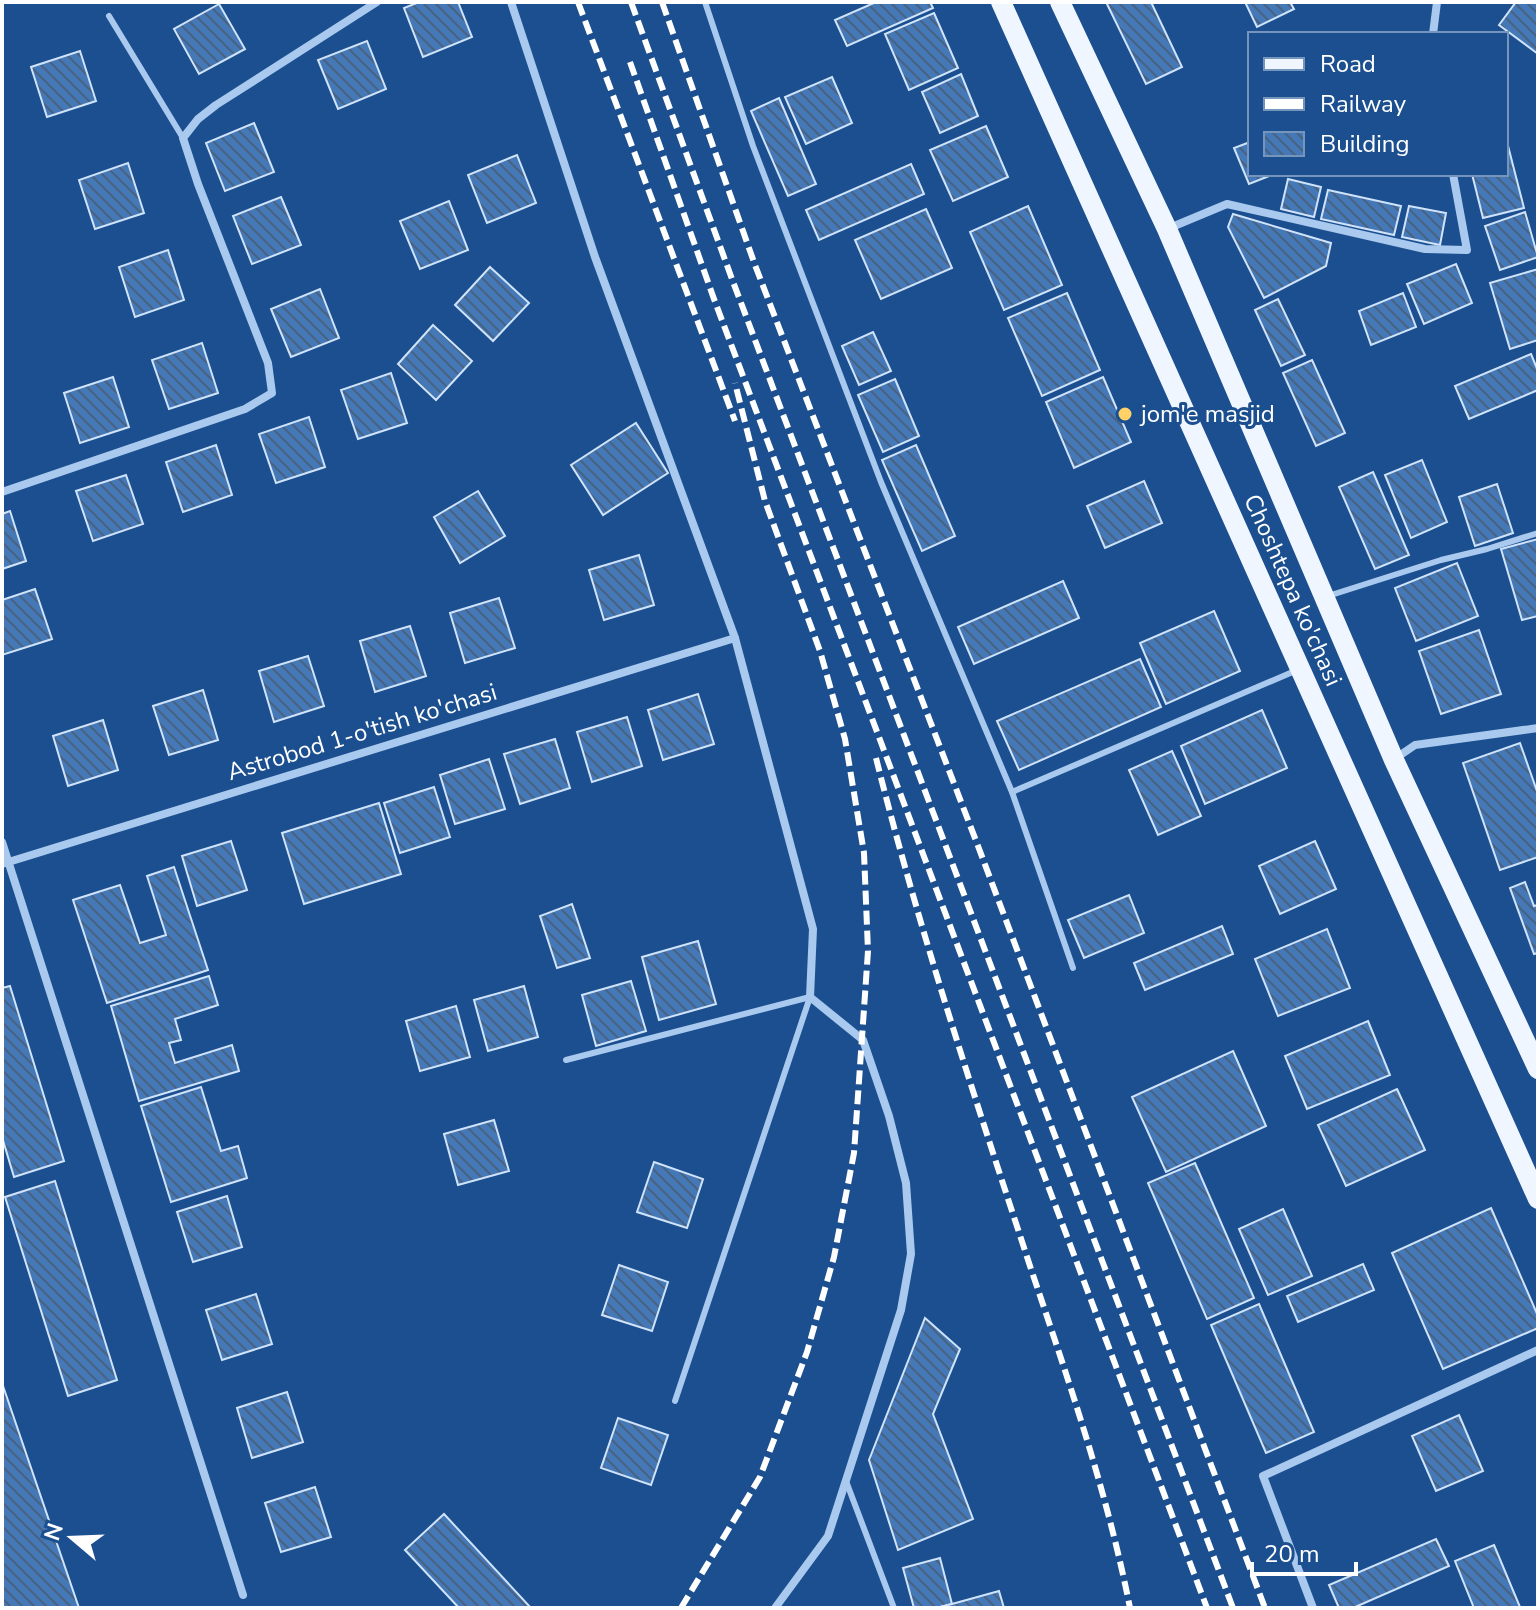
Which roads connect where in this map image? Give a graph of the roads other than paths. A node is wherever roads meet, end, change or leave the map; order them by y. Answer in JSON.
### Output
{"nodes":[{"id":1,"x":377,"y":2,"type":"edge"},
{"id":2,"x":511,"y":2,"type":"edge"},
{"id":3,"x":705,"y":2,"type":"edge"},
{"id":4,"x":1001,"y":2,"type":"edge"},
{"id":5,"x":1060,"y":2,"type":"edge"},
{"id":6,"x":1437,"y":2,"type":"edge"},
{"id":7,"x":109,"y":16,"type":"dead end"},
{"id":8,"x":1433,"y":32,"type":"edge"},
{"id":9,"x":183,"y":138,"type":"junction"},
{"id":10,"x":1453,"y":176,"type":"edge"},
{"id":11,"x":1167,"y":229,"type":"junction"},
{"id":12,"x":2,"y":492,"type":"edge"},
{"id":13,"x":1538,"y":533,"type":"edge"},
{"id":14,"x":1325,"y":597,"type":"junction"},
{"id":15,"x":735,"y":638,"type":"junction"},
{"id":16,"x":1300,"y":668,"type":"junction"},
{"id":17,"x":1538,"y":728,"type":"edge"},
{"id":18,"x":1394,"y":760,"type":"junction"},
{"id":19,"x":1012,"y":792,"type":"junction"},
{"id":20,"x":2,"y":842,"type":"edge"},
{"id":21,"x":5,"y":863,"type":"edge"},
{"id":22,"x":1073,"y":968,"type":"dead end"},
{"id":23,"x":810,"y":997,"type":"junction"},
{"id":24,"x":566,"y":1060,"type":"dead end"},
{"id":25,"x":1538,"y":1069,"type":"edge"},
{"id":26,"x":1538,"y":1199,"type":"edge"},
{"id":27,"x":1538,"y":1350,"type":"edge"},
{"id":28,"x":675,"y":1401,"type":"dead end"},
{"id":29,"x":846,"y":1481,"type":"junction"},
{"id":30,"x":243,"y":1595,"type":"dead end"},
{"id":31,"x":775,"y":1608,"type":"edge"},
{"id":32,"x":894,"y":1608,"type":"edge"},
{"id":33,"x":1313,"y":1608,"type":"edge"}],
"edges":[{"from":1,"to":9,"type":"street"},
{"from":2,"to":15,"type":"street"},
{"from":3,"to":19,"type":"lane"},
{"from":4,"to":16,"type":"main road","name":"Choshtepa ko'chasi"},
{"from":5,"to":11,"type":"main road","name":"Choshtepa ko'chasi"},
{"from":6,"to":8,"type":"street"},
{"from":7,"to":9,"type":"lane"},
{"from":9,"to":12,"type":"street"},
{"from":10,"to":11,"type":"street"},
{"from":11,"to":14,"type":"main road","name":"Choshtepa ko'chasi"},
{"from":13,"to":14,"type":"lane"},
{"from":14,"to":18,"type":"main road","name":"Choshtepa ko'chasi"},
{"from":15,"to":21,"type":"street","name":"Astrobod 1-o'tish ko'chasi"},
{"from":15,"to":23,"type":"street"},
{"from":16,"to":19,"type":"lane"},
{"from":16,"to":26,"type":"main road","name":"Choshtepa ko'chasi"},
{"from":17,"to":18,"type":"street"},
{"from":18,"to":25,"type":"main road","name":"Choshtepa ko'chasi"},
{"from":19,"to":22,"type":"lane"},
{"from":20,"to":21,"type":"street"},
{"from":21,"to":30,"type":"street"},
{"from":23,"to":24,"type":"lane"},
{"from":23,"to":28,"type":"lane"},
{"from":23,"to":29,"type":"street"},
{"from":27,"to":33,"type":"street"},
{"from":29,"to":31,"type":"street"},
{"from":29,"to":32,"type":"lane"}]}
